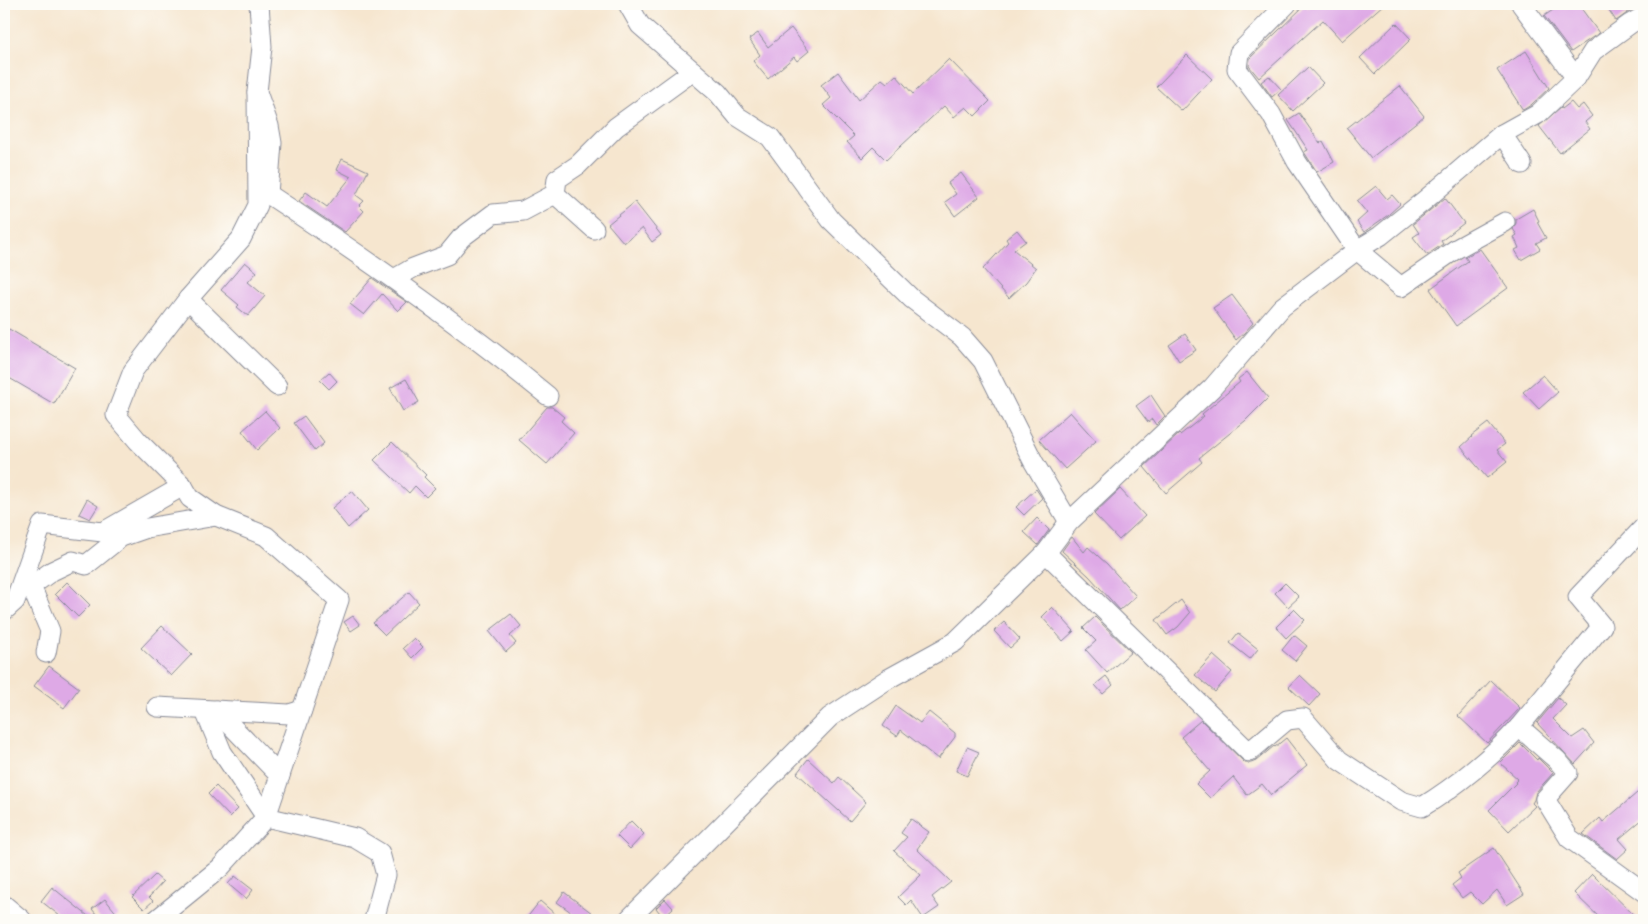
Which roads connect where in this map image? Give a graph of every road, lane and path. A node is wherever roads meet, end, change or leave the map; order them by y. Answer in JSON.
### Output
{"nodes":[{"id":1,"x":259,"y":4,"type":"edge"},
{"id":2,"x":628,"y":4,"type":"edge"},
{"id":3,"x":1287,"y":4,"type":"edge"},
{"id":4,"x":1521,"y":4,"type":"edge"},
{"id":5,"x":1644,"y":16,"type":"edge"},
{"id":6,"x":693,"y":71,"type":"junction"},
{"id":7,"x":1576,"y":78,"type":"junction"},
{"id":8,"x":256,"y":92,"type":"junction"},
{"id":9,"x":1502,"y":134,"type":"junction"},
{"id":10,"x":1522,"y":164,"type":"dead end"},
{"id":11,"x":555,"y":194,"type":"junction"},
{"id":12,"x":1505,"y":222,"type":"dead end"},
{"id":13,"x":594,"y":229,"type":"dead end"},
{"id":14,"x":1357,"y":250,"type":"junction"},
{"id":15,"x":394,"y":279,"type":"junction"},
{"id":16,"x":188,"y":300,"type":"junction"},
{"id":17,"x":277,"y":386,"type":"dead end"},
{"id":18,"x":548,"y":396,"type":"dead end"},
{"id":19,"x":182,"y":486,"type":"junction"},
{"id":20,"x":216,"y":516,"type":"junction"},
{"id":21,"x":1069,"y":522,"type":"junction"},
{"id":22,"x":1644,"y":527,"type":"edge"},
{"id":23,"x":1046,"y":553,"type":"junction"},
{"id":24,"x":4,"y":611,"type":"edge"},
{"id":25,"x":46,"y":652,"type":"dead end"},
{"id":26,"x":157,"y":707,"type":"dead end"},
{"id":27,"x":212,"y":710,"type":"junction"},
{"id":28,"x":302,"y":710,"type":"junction"},
{"id":29,"x":1519,"y":728,"type":"junction"},
{"id":30,"x":280,"y":776,"type":"junction"},
{"id":31,"x":266,"y":817,"type":"junction"},
{"id":32,"x":1644,"y":892,"type":"edge"},
{"id":33,"x":4,"y":905,"type":"edge"},
{"id":34,"x":22,"y":920,"type":"edge"},
{"id":35,"x":156,"y":920,"type":"edge"},
{"id":36,"x":374,"y":920,"type":"edge"},
{"id":37,"x":628,"y":920,"type":"edge"}],
"edges":[{"from":1,"to":8,"type":"street"},
{"from":2,"to":6,"type":"street"},
{"from":3,"to":14,"type":"street"},
{"from":4,"to":7,"type":"street"},
{"from":5,"to":7,"type":"street"},
{"from":6,"to":11,"type":"street"},
{"from":6,"to":21,"type":"street"},
{"from":7,"to":9,"type":"street"},
{"from":8,"to":15,"type":"street"},
{"from":8,"to":16,"type":"street"},
{"from":9,"to":10,"type":"street"},
{"from":9,"to":14,"type":"street"},
{"from":11,"to":13,"type":"street"},
{"from":11,"to":15,"type":"street"},
{"from":12,"to":14,"type":"street"},
{"from":14,"to":21,"type":"street"},
{"from":15,"to":18,"type":"street"},
{"from":16,"to":17,"type":"street"},
{"from":16,"to":19,"type":"street"},
{"from":19,"to":20,"type":"street"},
{"from":19,"to":24,"type":"street"},
{"from":20,"to":25,"type":"street"},
{"from":20,"to":28,"type":"street"},
{"from":21,"to":23,"type":"street"},
{"from":22,"to":29,"type":"street"},
{"from":23,"to":29,"type":"street"},
{"from":23,"to":37,"type":"street"},
{"from":26,"to":27,"type":"street"},
{"from":27,"to":28,"type":"street"},
{"from":27,"to":30,"type":"street"},
{"from":27,"to":31,"type":"street"},
{"from":28,"to":30,"type":"street"},
{"from":29,"to":32,"type":"street"},
{"from":30,"to":31,"type":"street"},
{"from":31,"to":35,"type":"street"},
{"from":31,"to":36,"type":"street"},
{"from":33,"to":34,"type":"street"}]}
